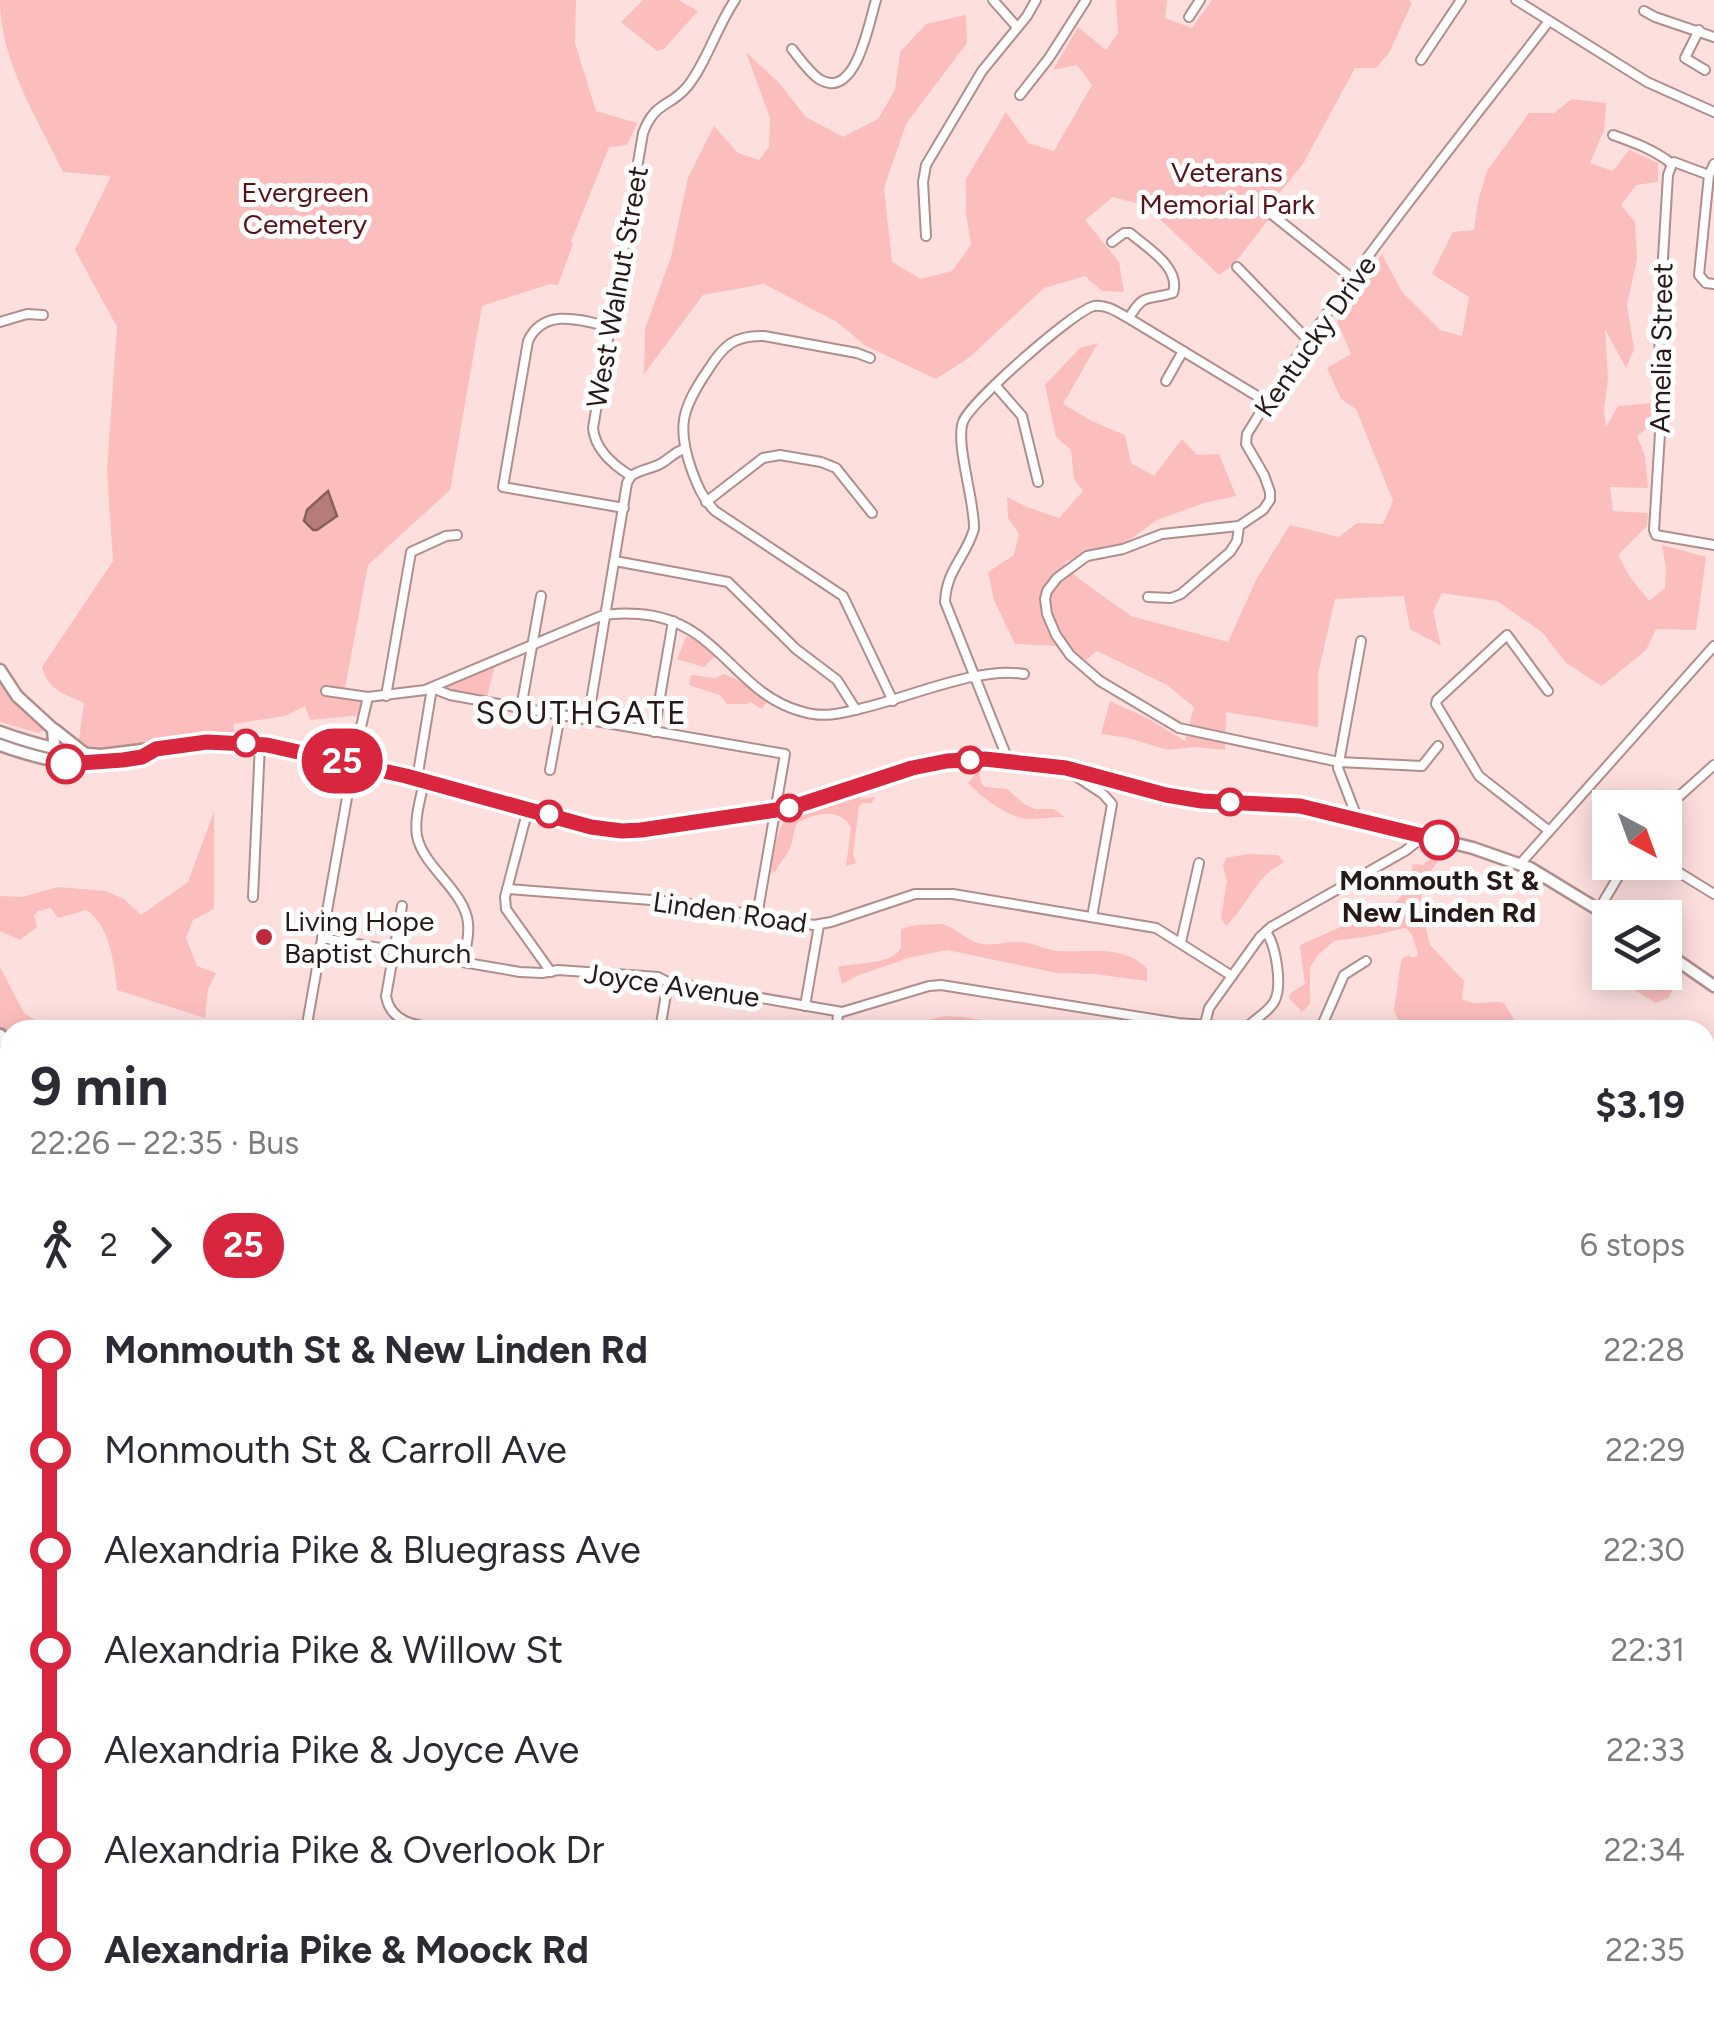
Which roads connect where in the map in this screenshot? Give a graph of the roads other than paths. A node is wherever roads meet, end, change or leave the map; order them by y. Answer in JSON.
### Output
{"nodes":[{"id":1,"x":735,"y":0,"type":"edge"},
{"id":2,"x":876,"y":0,"type":"edge"},
{"id":3,"x":993,"y":0,"type":"edge"},
{"id":4,"x":1036,"y":0,"type":"edge"},
{"id":5,"x":1086,"y":0,"type":"edge"},
{"id":6,"x":1200,"y":0,"type":"edge"},
{"id":7,"x":1461,"y":0,"type":"edge"},
{"id":8,"x":1516,"y":0,"type":"edge"},
{"id":9,"x":1644,"y":10,"type":"dead end"},
{"id":10,"x":1189,"y":17,"type":"dead end"},
{"id":11,"x":1548,"y":21,"type":"junction"},
{"id":12,"x":1017,"y":27,"type":"junction"},
{"id":13,"x":1699,"y":30,"type":"junction"},
{"id":14,"x":1714,"y":37,"type":"edge"},
{"id":15,"x":792,"y":49,"type":"dead end"},
{"id":16,"x":1421,"y":60,"type":"dead end"},
{"id":17,"x":1704,"y":70,"type":"dead end"},
{"id":18,"x":1020,"y":95,"type":"dead end"},
{"id":19,"x":1714,"y":112,"type":"edge"},
{"id":20,"x":1613,"y":135,"type":"dead end"},
{"id":21,"x":1672,"y":164,"type":"junction"},
{"id":22,"x":1714,"y":164,"type":"edge"},
{"id":23,"x":1709,"y":175,"type":"junction"},
{"id":24,"x":1265,"y":210,"type":"dead end"},
{"id":25,"x":926,"y":236,"type":"dead end"},
{"id":26,"x":1112,"y":242,"type":"dead end"},
{"id":27,"x":1236,"y":267,"type":"dead end"},
{"id":28,"x":1353,"y":278,"type":"junction"},
{"id":29,"x":1714,"y":284,"type":"edge"},
{"id":30,"x":43,"y":315,"type":"dead end"},
{"id":31,"x":1128,"y":318,"type":"junction"},
{"id":32,"x":0,"y":322,"type":"edge"},
{"id":33,"x":610,"y":327,"type":"junction"},
{"id":34,"x":1308,"y":341,"type":"junction"},
{"id":35,"x":1183,"y":351,"type":"junction"},
{"id":36,"x":870,"y":358,"type":"dead end"},
{"id":37,"x":1166,"y":381,"type":"dead end"},
{"id":38,"x":995,"y":385,"type":"junction"},
{"id":39,"x":1267,"y":402,"type":"junction"},
{"id":40,"x":684,"y":449,"type":"junction"},
{"id":41,"x":631,"y":476,"type":"junction"},
{"id":42,"x":1038,"y":482,"type":"dead end"},
{"id":43,"x":706,"y":502,"type":"junction"},
{"id":44,"x":624,"y":508,"type":"junction"},
{"id":45,"x":872,"y":513,"type":"dead end"},
{"id":46,"x":1239,"y":526,"type":"junction"},
{"id":47,"x":456,"y":535,"type":"dead end"},
{"id":48,"x":1714,"y":544,"type":"edge"},
{"id":49,"x":615,"y":561,"type":"junction"},
{"id":50,"x":541,"y":596,"type":"dead end"},
{"id":51,"x":1148,"y":597,"type":"dead end"},
{"id":52,"x":606,"y":614,"type":"junction"},
{"id":53,"x":673,"y":620,"type":"junction"},
{"id":54,"x":1361,"y":641,"type":"dead end"},
{"id":55,"x":532,"y":646,"type":"junction"},
{"id":56,"x":1714,"y":646,"type":"edge"},
{"id":57,"x":0,"y":670,"type":"edge"},
{"id":58,"x":1024,"y":674,"type":"dead end"},
{"id":59,"x":974,"y":677,"type":"junction"},
{"id":60,"x":432,"y":688,"type":"junction"},
{"id":61,"x":326,"y":691,"type":"dead end"},
{"id":62,"x":1548,"y":691,"type":"dead end"},
{"id":63,"x":386,"y":696,"type":"junction"},
{"id":64,"x":368,"y":698,"type":"junction"},
{"id":65,"x":893,"y":701,"type":"junction"},
{"id":66,"x":521,"y":708,"type":"junction"},
{"id":67,"x":856,"y":710,"type":"junction"},
{"id":68,"x":560,"y":715,"type":"junction"},
{"id":69,"x":588,"y":720,"type":"junction"},
{"id":70,"x":49,"y":723,"type":"junction"},
{"id":71,"x":0,"y":732,"type":"edge"},
{"id":72,"x":654,"y":732,"type":"junction"},
{"id":73,"x":31,"y":743,"type":"junction"},
{"id":74,"x":260,"y":744,"type":"junction"},
{"id":75,"x":0,"y":745,"type":"edge"},
{"id":76,"x":1438,"y":746,"type":"dead end"},
{"id":77,"x":55,"y":749,"type":"junction"},
{"id":78,"x":156,"y":749,"type":"junction"},
{"id":79,"x":85,"y":754,"type":"junction"},
{"id":80,"x":354,"y":758,"type":"junction"},
{"id":81,"x":1008,"y":760,"type":"junction"},
{"id":82,"x":52,"y":761,"type":"junction"},
{"id":83,"x":1339,"y":762,"type":"junction"},
{"id":84,"x":1714,"y":765,"type":"edge"},
{"id":85,"x":1066,"y":768,"type":"junction"},
{"id":86,"x":550,"y":770,"type":"dead end"},
{"id":87,"x":420,"y":780,"type":"junction"},
{"id":88,"x":1682,"y":794,"type":"edge"},
{"id":89,"x":528,"y":809,"type":"junction"},
{"id":90,"x":776,"y":810,"type":"junction"},
{"id":91,"x":1358,"y":820,"type":"junction"},
{"id":92,"x":1548,"y":830,"type":"junction"},
{"id":93,"x":1421,"y":835,"type":"junction"},
{"id":94,"x":1199,"y":863,"type":"dead end"},
{"id":95,"x":1520,"y":864,"type":"junction"},
{"id":96,"x":1682,"y":874,"type":"edge"},
{"id":97,"x":507,"y":889,"type":"junction"},
{"id":98,"x":1714,"y":894,"type":"edge"},
{"id":99,"x":253,"y":897,"type":"dead end"},
{"id":100,"x":1592,"y":904,"type":"edge"},
{"id":101,"x":402,"y":906,"type":"dead end"},
{"id":102,"x":757,"y":916,"type":"junction"},
{"id":103,"x":1092,"y":917,"type":"junction"},
{"id":104,"x":819,"y":924,"type":"junction"},
{"id":105,"x":1266,"y":932,"type":"junction"},
{"id":106,"x":322,"y":938,"type":"junction"},
{"id":107,"x":1181,"y":942,"type":"junction"},
{"id":108,"x":394,"y":951,"type":"junction"},
{"id":109,"x":1682,"y":960,"type":"edge"},
{"id":110,"x":1366,"y":961,"type":"dead end"},
{"id":111,"x":463,"y":962,"type":"junction"},
{"id":112,"x":550,"y":972,"type":"junction"},
{"id":113,"x":1232,"y":976,"type":"junction"},
{"id":114,"x":668,"y":982,"type":"junction"},
{"id":115,"x":1714,"y":984,"type":"edge"},
{"id":116,"x":806,"y":1006,"type":"junction"},
{"id":117,"x":838,"y":1012,"type":"junction"},
{"id":118,"x":1155,"y":1019,"type":"joint"},
{"id":119,"x":308,"y":1020,"type":"edge"},
{"id":120,"x":401,"y":1020,"type":"edge"},
{"id":121,"x":662,"y":1020,"type":"edge"},
{"id":122,"x":838,"y":1020,"type":"edge"},
{"id":123,"x":1160,"y":1020,"type":"edge"},
{"id":124,"x":1206,"y":1020,"type":"edge"},
{"id":125,"x":1254,"y":1020,"type":"edge"},
{"id":126,"x":1324,"y":1020,"type":"edge"}],
"edges":[{"from":1,"to":33,"type":"street","name":"West Walnut Street"},
{"from":2,"to":15,"type":"street"},
{"from":3,"to":12,"type":"street"},
{"from":4,"to":12,"type":"street"},
{"from":5,"to":18,"type":"street"},
{"from":6,"to":10,"type":"street"},
{"from":7,"to":16,"type":"street"},
{"from":8,"to":11,"type":"street"},
{"from":9,"to":13,"type":"street"},
{"from":11,"to":19,"type":"street"},
{"from":11,"to":28,"type":"street","name":"Kentucky Drive"},
{"from":12,"to":25,"type":"street"},
{"from":13,"to":14,"type":"street"},
{"from":13,"to":17,"type":"street"},
{"from":20,"to":21,"type":"street"},
{"from":21,"to":23,"type":"street"},
{"from":21,"to":48,"type":"street","name":"Amelia Street"},
{"from":22,"to":23,"type":"street"},
{"from":23,"to":29,"type":"street"},
{"from":24,"to":28,"type":"street"},
{"from":26,"to":31,"type":"street"},
{"from":27,"to":34,"type":"street"},
{"from":28,"to":34,"type":"street","name":"Kentucky Drive"},
{"from":30,"to":32,"type":"street"},
{"from":31,"to":35,"type":"street"},
{"from":31,"to":38,"type":"street"},
{"from":33,"to":41,"type":"street","name":"West Walnut Street"},
{"from":33,"to":44,"type":"street"},
{"from":34,"to":39,"type":"street","name":"Kentucky Drive"},
{"from":35,"to":37,"type":"street"},
{"from":35,"to":39,"type":"street"},
{"from":36,"to":40,"type":"street"},
{"from":38,"to":42,"type":"street"},
{"from":38,"to":59,"type":"street"},
{"from":39,"to":46,"type":"street","name":"Kentucky Drive"},
{"from":40,"to":41,"type":"street"},
{"from":40,"to":43,"type":"street"},
{"from":41,"to":44,"type":"street"},
{"from":43,"to":45,"type":"street"},
{"from":43,"to":65,"type":"street"},
{"from":44,"to":49,"type":"street"},
{"from":46,"to":51,"type":"street"},
{"from":46,"to":83,"type":"street"},
{"from":47,"to":63,"type":"street"},
{"from":49,"to":52,"type":"street"},
{"from":49,"to":67,"type":"street"},
{"from":50,"to":55,"type":"street"},
{"from":52,"to":53,"type":"street"},
{"from":52,"to":55,"type":"street"},
{"from":52,"to":69,"type":"street"},
{"from":53,"to":67,"type":"street"},
{"from":53,"to":72,"type":"street"},
{"from":54,"to":83,"type":"street"},
{"from":55,"to":60,"type":"street"},
{"from":55,"to":66,"type":"street"},
{"from":56,"to":92,"type":"street"},
{"from":57,"to":70,"type":"main road"},
{"from":58,"to":59,"type":"street"},
{"from":59,"to":65,"type":"street"},
{"from":59,"to":81,"type":"street"},
{"from":60,"to":63,"type":"street"},
{"from":60,"to":66,"type":"street"},
{"from":60,"to":87,"type":"street"},
{"from":61,"to":64,"type":"street"},
{"from":62,"to":92,"type":"street"},
{"from":63,"to":64,"type":"street"},
{"from":64,"to":80,"type":"street"},
{"from":65,"to":67,"type":"street"},
{"from":66,"to":68,"type":"street"},
{"from":68,"to":69,"type":"street"},
{"from":68,"to":86,"type":"street"},
{"from":69,"to":72,"type":"street"},
{"from":70,"to":73,"type":"main road"},
{"from":70,"to":77,"type":"main road"},
{"from":70,"to":79,"type":"main road"},
{"from":71,"to":73,"type":"main road"},
{"from":72,"to":90,"type":"street"},
{"from":73,"to":77,"type":"main road"},
{"from":74,"to":78,"type":"main road"},
{"from":74,"to":80,"type":"main road"},
{"from":74,"to":99,"type":"street"},
{"from":75,"to":82,"type":"main road"},
{"from":76,"to":83,"type":"street"},
{"from":77,"to":79,"type":"main road"},
{"from":77,"to":82,"type":"main road"},
{"from":78,"to":79,"type":"main road"},
{"from":78,"to":82,"type":"main road"},
{"from":80,"to":87,"type":"main road"},
{"from":80,"to":106,"type":"street"},
{"from":81,"to":85,"type":"main road"},
{"from":81,"to":90,"type":"main road"},
{"from":83,"to":91,"type":"street"},
{"from":84,"to":88,"type":"street"},
{"from":85,"to":91,"type":"main road"},
{"from":85,"to":103,"type":"street"},
{"from":87,"to":89,"type":"main road"},
{"from":87,"to":111,"type":"street"},
{"from":89,"to":90,"type":"main road"},
{"from":89,"to":97,"type":"street"},
{"from":90,"to":102,"type":"street"},
{"from":91,"to":93,"type":"main road"},
{"from":92,"to":95,"type":"street"},
{"from":93,"to":95,"type":"main road"},
{"from":93,"to":105,"type":"street"},
{"from":94,"to":107,"type":"street"},
{"from":95,"to":100,"type":"main road"},
{"from":96,"to":98,"type":"street"},
{"from":97,"to":102,"type":"street","name":"Linden Road"},
{"from":97,"to":112,"type":"street","name":"Joyce Avenue"},
{"from":101,"to":108,"type":"street"},
{"from":102,"to":104,"type":"street","name":"Linden Road"},
{"from":103,"to":104,"type":"street","name":"Linden Road"},
{"from":103,"to":107,"type":"street","name":"Linden Road"},
{"from":104,"to":116,"type":"street"},
{"from":105,"to":113,"type":"street"},
{"from":105,"to":125,"type":"street"},
{"from":106,"to":108,"type":"street"},
{"from":106,"to":119,"type":"street"},
{"from":107,"to":113,"type":"street","name":"Linden Road"},
{"from":108,"to":111,"type":"street"},
{"from":108,"to":120,"type":"street"},
{"from":109,"to":115,"type":"main road"},
{"from":110,"to":126,"type":"street"},
{"from":111,"to":112,"type":"street"},
{"from":112,"to":114,"type":"street","name":"Joyce Avenue"},
{"from":113,"to":124,"type":"street"},
{"from":114,"to":116,"type":"street","name":"Joyce Avenue"},
{"from":114,"to":121,"type":"street"},
{"from":116,"to":117,"type":"street","name":"Joyce Avenue"},
{"from":117,"to":118,"type":"street","name":"Joyce Avenue"},
{"from":117,"to":122,"type":"street"},
{"from":118,"to":123,"type":"street","name":"Joyce Avenue"}]}
